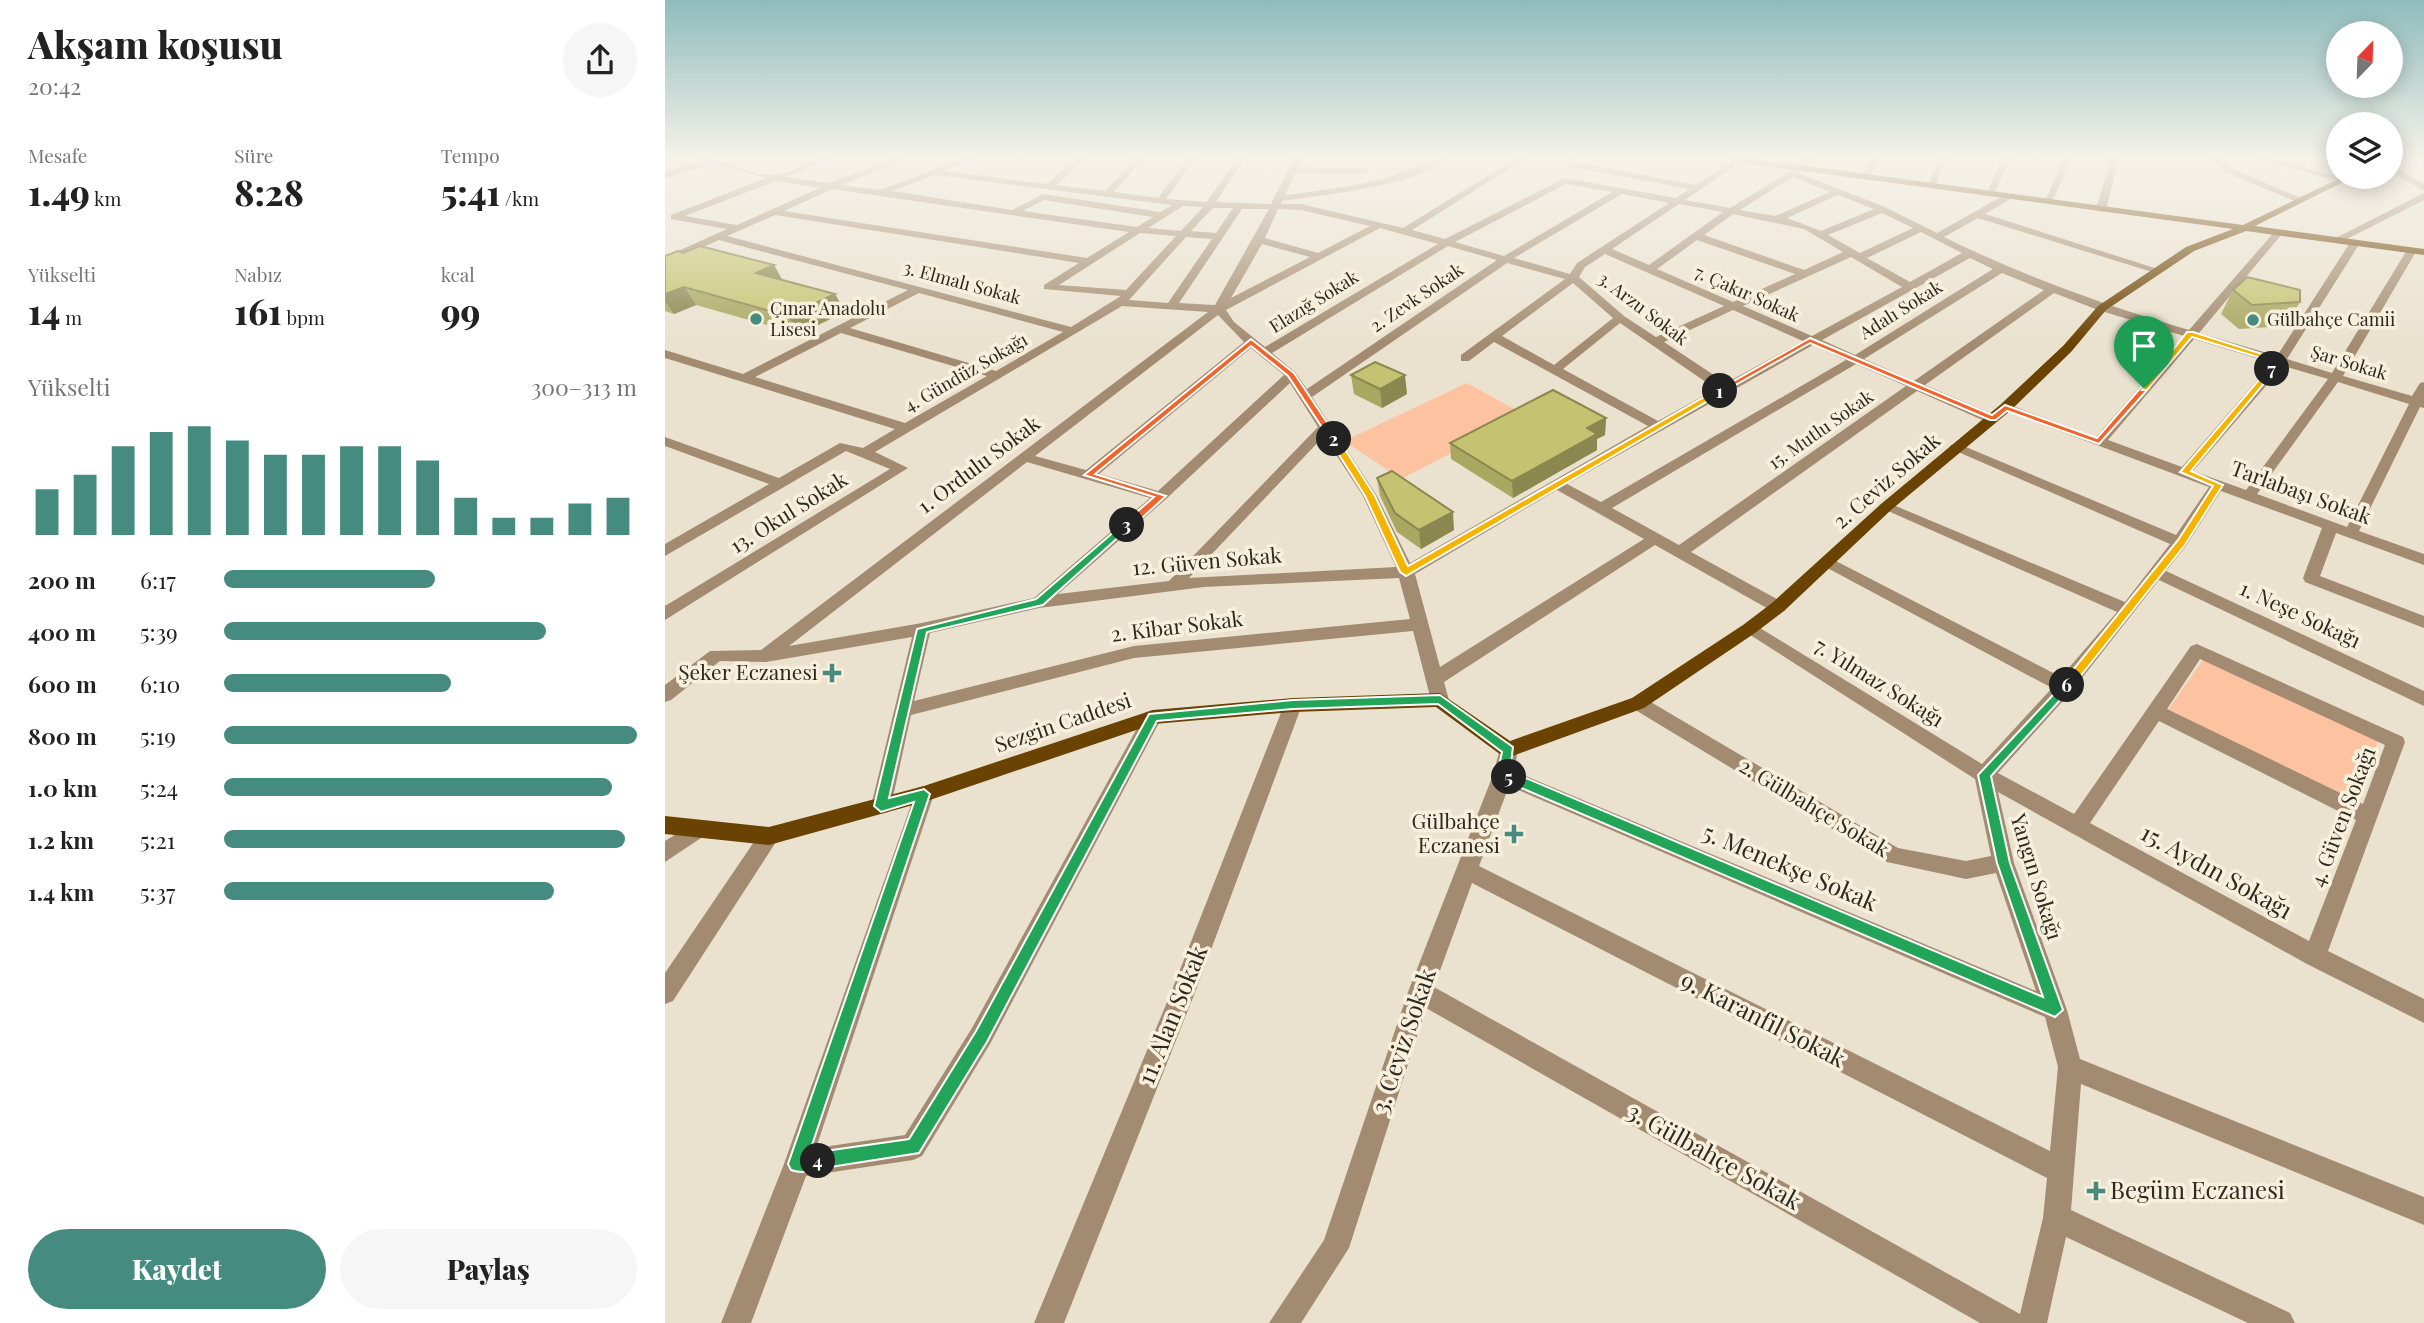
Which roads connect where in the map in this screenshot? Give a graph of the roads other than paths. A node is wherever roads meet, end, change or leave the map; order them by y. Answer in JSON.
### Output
{"nodes":[{"id":1,"x":697,"y":221,"type":"edge"},
{"id":2,"x":754,"y":221,"type":"edge"},
{"id":3,"x":830,"y":221,"type":"edge"},
{"id":4,"x":1071,"y":221,"type":"edge"},
{"id":5,"x":1153,"y":221,"type":"edge"},
{"id":6,"x":1194,"y":221,"type":"edge"},
{"id":7,"x":1229,"y":221,"type":"edge"},
{"id":8,"x":1267,"y":221,"type":"edge"},
{"id":9,"x":1361,"y":221,"type":"edge"},
{"id":10,"x":1421,"y":221,"type":"edge"},
{"id":11,"x":1489,"y":221,"type":"edge"},
{"id":12,"x":1570,"y":221,"type":"edge"},
{"id":13,"x":1647,"y":221,"type":"edge"},
{"id":14,"x":1717,"y":221,"type":"edge"},
{"id":15,"x":1783,"y":221,"type":"edge"},
{"id":16,"x":1854,"y":221,"type":"edge"},
{"id":17,"x":1907,"y":221,"type":"edge"},
{"id":18,"x":1968,"y":221,"type":"edge"},
{"id":19,"x":1997,"y":221,"type":"edge"},
{"id":20,"x":2189,"y":221,"type":"edge"},
{"id":21,"x":2259,"y":221,"type":"edge"},
{"id":22,"x":2375,"y":221,"type":"edge"},
{"id":23,"x":1380,"y":225,"type":"junction"},
{"id":24,"x":738,"y":228,"type":"junction"},
{"id":25,"x":1922,"y":228,"type":"junction"},
{"id":26,"x":2244,"y":228,"type":"junction"},
{"id":27,"x":1136,"y":231,"type":"junction"},
{"id":28,"x":1404,"y":231,"type":"junction"},
{"id":29,"x":2279,"y":232,"type":"junction"},
{"id":30,"x":1181,"y":235,"type":"junction"},
{"id":31,"x":1820,"y":235,"type":"junction"},
{"id":32,"x":1219,"y":236,"type":"junction"},
{"id":33,"x":1696,"y":236,"type":"junction"},
{"id":34,"x":1938,"y":236,"type":"junction"},
{"id":35,"x":718,"y":237,"type":"junction"},
{"id":36,"x":1259,"y":240,"type":"junction"},
{"id":37,"x":2337,"y":240,"type":"junction"},
{"id":38,"x":1446,"y":243,"type":"junction"},
{"id":39,"x":2355,"y":243,"type":"junction"},
{"id":40,"x":1603,"y":249,"type":"junction"},
{"id":41,"x":2418,"y":251,"type":"edge"},
{"id":42,"x":1969,"y":254,"type":"junction"},
{"id":43,"x":1854,"y":256,"type":"junction"},
{"id":44,"x":1322,"y":257,"type":"junction"},
{"id":45,"x":1507,"y":258,"type":"junction"},
{"id":46,"x":666,"y":261,"type":"edge"},
{"id":47,"x":1087,"y":261,"type":"junction"},
{"id":48,"x":2001,"y":269,"type":"junction"},
{"id":49,"x":1649,"y":270,"type":"junction"},
{"id":50,"x":2156,"y":270,"type":"junction"},
{"id":51,"x":1803,"y":273,"type":"junction"},
{"id":52,"x":1573,"y":278,"type":"junction"},
{"id":53,"x":1907,"y":285,"type":"junction"},
{"id":54,"x":919,"y":289,"type":"junction"},
{"id":55,"x":2051,"y":289,"type":"junction"},
{"id":56,"x":1124,"y":298,"type":"junction"},
{"id":57,"x":1174,"y":304,"type":"junction"},
{"id":58,"x":1730,"y":306,"type":"junction"},
{"id":59,"x":2102,"y":308,"type":"junction"},
{"id":60,"x":1219,"y":309,"type":"junction"},
{"id":61,"x":1620,"y":318,"type":"junction"},
{"id":62,"x":841,"y":329,"type":"junction"},
{"id":63,"x":1074,"y":331,"type":"junction"},
{"id":64,"x":2190,"y":334,"type":"junction"},
{"id":65,"x":1492,"y":336,"type":"junction"},
{"id":66,"x":1810,"y":340,"type":"junction"},
{"id":67,"x":1251,"y":342,"type":"junction"},
{"id":68,"x":1654,"y":342,"type":"junction"},
{"id":69,"x":1266,"y":352,"type":"junction"},
{"id":70,"x":665,"y":354,"type":"edge"},
{"id":71,"x":1465,"y":358,"type":"dead end"},
{"id":72,"x":684,"y":360,"type":"junction"},
{"id":73,"x":1854,"y":360,"type":"junction"},
{"id":74,"x":2280,"y":361,"type":"junction"},
{"id":75,"x":665,"y":369,"type":"edge"},
{"id":76,"x":1556,"y":369,"type":"junction"},
{"id":77,"x":997,"y":375,"type":"junction"},
{"id":78,"x":1291,"y":375,"type":"junction"},
{"id":79,"x":2336,"y":377,"type":"junction"},
{"id":80,"x":742,"y":379,"type":"junction"},
{"id":81,"x":1914,"y":386,"type":"junction"},
{"id":82,"x":2424,"y":386,"type":"edge"},
{"id":83,"x":1724,"y":388,"type":"junction"},
{"id":84,"x":1307,"y":395,"type":"junction"},
{"id":85,"x":2419,"y":402,"type":"edge"},
{"id":86,"x":2005,"y":408,"type":"junction"},
{"id":87,"x":1993,"y":419,"type":"junction"},
{"id":88,"x":1326,"y":426,"type":"junction"},
{"id":89,"x":1658,"y":426,"type":"junction"},
{"id":90,"x":906,"y":428,"type":"junction"},
{"id":91,"x":665,"y":441,"type":"edge"},
{"id":92,"x":2099,"y":442,"type":"junction"},
{"id":93,"x":1957,"y":448,"type":"junction"},
{"id":94,"x":864,"y":453,"type":"junction"},
{"id":95,"x":1024,"y":457,"type":"junction"},
{"id":96,"x":2185,"y":472,"type":"junction"},
{"id":97,"x":1089,"y":475,"type":"junction"},
{"id":98,"x":781,"y":484,"type":"junction"},
{"id":99,"x":1557,"y":484,"type":"junction"},
{"id":100,"x":2218,"y":485,"type":"junction"},
{"id":101,"x":1161,"y":496,"type":"junction"},
{"id":102,"x":2249,"y":496,"type":"junction"},
{"id":103,"x":1887,"y":507,"type":"junction"},
{"id":104,"x":1602,"y":508,"type":"junction"},
{"id":105,"x":2331,"y":526,"type":"junction"},
{"id":106,"x":2351,"y":534,"type":"junction"},
{"id":107,"x":1656,"y":538,"type":"junction"},
{"id":108,"x":2181,"y":543,"type":"junction"},
{"id":109,"x":665,"y":551,"type":"edge"},
{"id":110,"x":1680,"y":552,"type":"junction"},
{"id":111,"x":2424,"y":561,"type":"edge"},
{"id":112,"x":1826,"y":563,"type":"junction"},
{"id":113,"x":1406,"y":572,"type":"junction"},
{"id":114,"x":2158,"y":573,"type":"junction"},
{"id":115,"x":1173,"y":586,"type":"junction"},
{"id":116,"x":1039,"y":602,"type":"junction"},
{"id":117,"x":1779,"y":607,"type":"junction"},
{"id":118,"x":2128,"y":610,"type":"junction"},
{"id":119,"x":665,"y":614,"type":"edge"},
{"id":120,"x":2424,"y":622,"type":"edge"},
{"id":121,"x":1422,"y":624,"type":"junction"},
{"id":122,"x":922,"y":629,"type":"junction"},
{"id":123,"x":1749,"y":629,"type":"junction"},
{"id":124,"x":765,"y":656,"type":"junction"},
{"id":125,"x":1435,"y":679,"type":"junction"},
{"id":126,"x":2066,"y":687,"type":"junction"},
{"id":127,"x":665,"y":695,"type":"edge"},
{"id":128,"x":2424,"y":699,"type":"edge"},
{"id":129,"x":1440,"y":700,"type":"junction"},
{"id":130,"x":1638,"y":703,"type":"junction"},
{"id":131,"x":1293,"y":705,"type":"junction"},
{"id":132,"x":901,"y":711,"type":"junction"},
{"id":133,"x":2155,"y":711,"type":"junction"},
{"id":134,"x":1153,"y":717,"type":"junction"},
{"id":135,"x":1509,"y":750,"type":"junction"},
{"id":136,"x":1503,"y":775,"type":"junction"},
{"id":137,"x":1984,"y":775,"type":"junction"},
{"id":138,"x":924,"y":794,"type":"junction"},
{"id":139,"x":881,"y":806,"type":"junction"},
{"id":140,"x":2368,"y":816,"type":"junction"},
{"id":141,"x":665,"y":825,"type":"edge"},
{"id":142,"x":2077,"y":826,"type":"junction"},
{"id":143,"x":697,"y":830,"type":"junction"},
{"id":144,"x":769,"y":836,"type":"junction"},
{"id":145,"x":665,"y":853,"type":"edge"},
{"id":146,"x":2003,"y":863,"type":"junction"},
{"id":147,"x":1465,"y":869,"type":"junction"},
{"id":148,"x":2315,"y":956,"type":"junction"},
{"id":149,"x":1419,"y":992,"type":"junction"},
{"id":150,"x":665,"y":993,"type":"edge"},
{"id":151,"x":2055,"y":1010,"type":"junction"},
{"id":152,"x":2424,"y":1011,"type":"edge"},
{"id":153,"x":2070,"y":1067,"type":"junction"},
{"id":154,"x":797,"y":1164,"type":"junction"},
{"id":155,"x":2060,"y":1170,"type":"junction"},
{"id":156,"x":2424,"y":1211,"type":"edge"},
{"id":157,"x":2057,"y":1218,"type":"junction"},
{"id":158,"x":736,"y":1323,"type":"edge"},
{"id":159,"x":1049,"y":1323,"type":"edge"},
{"id":160,"x":1284,"y":1323,"type":"edge"},
{"id":161,"x":2009,"y":1323,"type":"edge"},
{"id":162,"x":2032,"y":1323,"type":"edge"},
{"id":163,"x":2280,"y":1323,"type":"edge"}],
"edges":[{"from":1,"to":24,"type":"street"},
{"from":2,"to":24,"type":"street"},
{"from":3,"to":47,"type":"street"},
{"from":4,"to":27,"type":"street"},
{"from":5,"to":27,"type":"street"},
{"from":6,"to":30,"type":"street","name":"4. Gündüz Sokağı"},
{"from":7,"to":32,"type":"street"},
{"from":8,"to":36,"type":"street"},
{"from":9,"to":23,"type":"street"},
{"from":10,"to":28,"type":"street"},
{"from":11,"to":38,"type":"street","name":"Elazığ Sokak"},
{"from":12,"to":45,"type":"street","name":"2. Zevk Sokak"},
{"from":13,"to":40,"type":"street","name":"3. Arzu Sokak"},
{"from":14,"to":33,"type":"street"},
{"from":15,"to":31,"type":"street"},
{"from":16,"to":31,"type":"street"},
{"from":17,"to":25,"type":"street","name":"Şar Sokak"},
{"from":18,"to":34,"type":"street"},
{"from":19,"to":50,"type":"street"},
{"from":20,"to":26,"type":"main road"},
{"from":21,"to":26,"type":"main road","name":"2. Ceviz Sokak"},
{"from":22,"to":37,"type":"street"},
{"from":23,"to":28,"type":"street"},
{"from":23,"to":44,"type":"street"},
{"from":24,"to":35,"type":"street"},
{"from":25,"to":34,"type":"street","name":"Şar Sokak"},
{"from":25,"to":43,"type":"street"},
{"from":26,"to":29,"type":"main road"},
{"from":26,"to":50,"type":"main road","name":"2. Ceviz Sokak"},
{"from":27,"to":30,"type":"street"},
{"from":27,"to":47,"type":"street"},
{"from":28,"to":38,"type":"street"},
{"from":29,"to":37,"type":"main road"},
{"from":29,"to":64,"type":"street"},
{"from":30,"to":32,"type":"street"},
{"from":30,"to":56,"type":"street","name":"4. Gündüz Sokağı"},
{"from":31,"to":43,"type":"street"},
{"from":32,"to":57,"type":"street"},
{"from":33,"to":49,"type":"street"},
{"from":33,"to":51,"type":"street"},
{"from":34,"to":42,"type":"street","name":"Şar Sokak"},
{"from":35,"to":46,"type":"street"},
{"from":35,"to":54,"type":"street","name":"3. Elmalı Sokak"},
{"from":36,"to":44,"type":"street"},
{"from":36,"to":60,"type":"street"},
{"from":37,"to":39,"type":"main road"},
{"from":38,"to":45,"type":"street"},
{"from":38,"to":69,"type":"street","name":"Elazığ Sokak"},
{"from":39,"to":41,"type":"main road"},
{"from":39,"to":74,"type":"street"},
{"from":40,"to":49,"type":"street","name":"7. Çakır Sokak"},
{"from":40,"to":52,"type":"street","name":"3. Arzu Sokak"},
{"from":41,"to":79,"type":"street"},
{"from":42,"to":48,"type":"street","name":"Şar Sokak"},
{"from":42,"to":53,"type":"street"},
{"from":43,"to":51,"type":"street"},
{"from":43,"to":53,"type":"street"},
{"from":44,"to":60,"type":"street"},
{"from":45,"to":52,"type":"street"},
{"from":45,"to":84,"type":"street","name":"2. Zevk Sokak"},
{"from":47,"to":56,"type":"street"},
{"from":48,"to":55,"type":"street","name":"Şar Sokak"},
{"from":48,"to":73,"type":"street","name":"Adalı Sokak"},
{"from":49,"to":58,"type":"street","name":"7. Çakır Sokak"},
{"from":50,"to":59,"type":"main road","name":"2. Ceviz Sokak"},
{"from":51,"to":58,"type":"street"},
{"from":52,"to":61,"type":"street","name":"3. Arzu Sokak"},
{"from":52,"to":65,"type":"street"},
{"from":53,"to":66,"type":"street"},
{"from":54,"to":62,"type":"street"},
{"from":54,"to":63,"type":"street","name":"3. Elmalı Sokak"},
{"from":55,"to":59,"type":"street","name":"Şar Sokak"},
{"from":55,"to":81,"type":"street","name":"15. Mutlu Sokak"},
{"from":56,"to":57,"type":"street"},
{"from":56,"to":63,"type":"street","name":"4. Gündüz Sokağı"},
{"from":57,"to":60,"type":"street"},
{"from":58,"to":66,"type":"street","name":"7. Çakır Sokak"},
{"from":58,"to":68,"type":"street"},
{"from":59,"to":64,"type":"street","name":"Şar Sokak"},
{"from":59,"to":86,"type":"main road","name":"2. Ceviz Sokak"},
{"from":60,"to":67,"type":"street"},
{"from":60,"to":95,"type":"street","name":"1. Ordulu Sokak"},
{"from":61,"to":68,"type":"street","name":"3. Arzu Sokak"},
{"from":61,"to":76,"type":"street"},
{"from":62,"to":77,"type":"street"},
{"from":62,"to":80,"type":"street"},
{"from":63,"to":77,"type":"street","name":"4. Gündüz Sokağı"},
{"from":64,"to":74,"type":"street","name":"Şar Sokak"},
{"from":64,"to":92,"type":"street"},
{"from":65,"to":71,"type":"street"},
{"from":65,"to":76,"type":"street"},
{"from":66,"to":73,"type":"street","name":"7. Çakır Sokak"},
{"from":66,"to":83,"type":"street"},
{"from":67,"to":69,"type":"street"},
{"from":67,"to":97,"type":"street"},
{"from":68,"to":83,"type":"street","name":"3. Arzu Sokak"},
{"from":69,"to":78,"type":"street"},
{"from":70,"to":72,"type":"street"},
{"from":72,"to":75,"type":"street"},
{"from":72,"to":80,"type":"street"},
{"from":73,"to":81,"type":"street","name":"7. Çakır Sokak"},
{"from":73,"to":104,"type":"street","name":"Adalı Sokak"},
{"from":74,"to":79,"type":"street","name":"Şar Sokak"},
{"from":74,"to":96,"type":"street"},
{"from":76,"to":89,"type":"street"},
{"from":77,"to":90,"type":"street","name":"4. Gündüz Sokağı"},
{"from":78,"to":84,"type":"street"},
{"from":78,"to":101,"type":"street"},
{"from":79,"to":85,"type":"street","name":"Şar Sokak"},
{"from":79,"to":102,"type":"street"},
{"from":80,"to":90,"type":"street"},
{"from":81,"to":87,"type":"street","name":"7. Çakır Sokak"},
{"from":81,"to":110,"type":"street","name":"15. Mutlu Sokak"},
{"from":82,"to":85,"type":"street"},
{"from":83,"to":89,"type":"street"},
{"from":84,"to":88,"type":"street"},
{"from":85,"to":106,"type":"street"},
{"from":86,"to":87,"type":"main road","name":"2. Ceviz Sokak"},
{"from":86,"to":92,"type":"street","name":"Tarlabaşı Sokak"},
{"from":87,"to":93,"type":"main road","name":"2. Ceviz Sokak"},
{"from":88,"to":113,"type":"street"},
{"from":88,"to":115,"type":"street"},
{"from":89,"to":99,"type":"street"},
{"from":90,"to":94,"type":"street","name":"4. Gündüz Sokağı"},
{"from":91,"to":98,"type":"street"},
{"from":92,"to":96,"type":"street","name":"Tarlabaşı Sokak"},
{"from":93,"to":103,"type":"main road","name":"2. Ceviz Sokak"},
{"from":93,"to":108,"type":"street"},
{"from":94,"to":98,"type":"street","name":"4. Gündüz Sokağı"},
{"from":94,"to":119,"type":"street","name":"13. Okul Sokak"},
{"from":95,"to":97,"type":"street"},
{"from":95,"to":124,"type":"street","name":"1. Ordulu Sokak"},
{"from":96,"to":100,"type":"street","name":"Tarlabaşı Sokak"},
{"from":97,"to":101,"type":"street"},
{"from":98,"to":109,"type":"street","name":"4. Gündüz Sokağı"},
{"from":99,"to":104,"type":"street"},
{"from":99,"to":113,"type":"street"},
{"from":100,"to":102,"type":"street","name":"Tarlabaşı Sokak"},
{"from":100,"to":108,"type":"street"},
{"from":101,"to":116,"type":"street"},
{"from":102,"to":105,"type":"street","name":"Tarlabaşı Sokak"},
{"from":103,"to":112,"type":"main road","name":"2. Ceviz Sokak"},
{"from":103,"to":118,"type":"street"},
{"from":104,"to":107,"type":"street"},
{"from":105,"to":106,"type":"street","name":"Tarlabaşı Sokak"},
{"from":105,"to":120,"type":"street"},
{"from":106,"to":111,"type":"street","name":"Tarlabaşı Sokak"},
{"from":107,"to":110,"type":"street"},
{"from":107,"to":125,"type":"street"},
{"from":108,"to":114,"type":"street"},
{"from":110,"to":117,"type":"street"},
{"from":112,"to":117,"type":"main road","name":"2. Ceviz Sokak"},
{"from":112,"to":126,"type":"street"},
{"from":113,"to":115,"type":"street","name":"12. Güven Sokak"},
{"from":113,"to":121,"type":"street"},
{"from":114,"to":118,"type":"street"},
{"from":114,"to":128,"type":"street","name":"1. Neşe Sokağı"},
{"from":115,"to":116,"type":"street","name":"12. Güven Sokak"},
{"from":116,"to":122,"type":"street","name":"12. Güven Sokak"},
{"from":117,"to":123,"type":"main road","name":"2. Ceviz Sokak"},
{"from":118,"to":126,"type":"street"},
{"from":121,"to":125,"type":"street"},
{"from":121,"to":132,"type":"street","name":"2. Kibar Sokak"},
{"from":122,"to":124,"type":"street","name":"12. Güven Sokak"},
{"from":122,"to":132,"type":"street"},
{"from":123,"to":130,"type":"main road","name":"2. Ceviz Sokak"},
{"from":123,"to":137,"type":"street","name":"7. Yılmaz Sokağı"},
{"from":124,"to":127,"type":"street","name":"12. Güven Sokak"},
{"from":125,"to":129,"type":"street"},
{"from":126,"to":137,"type":"street"},
{"from":129,"to":131,"type":"main road","name":"Sezgin Caddesi"},
{"from":129,"to":135,"type":"main road"},
{"from":130,"to":135,"type":"main road","name":"2. Ceviz Sokak"},
{"from":130,"to":146,"type":"street","name":"2. Gülbahçe Sokak"},
{"from":131,"to":134,"type":"main road","name":"Sezgin Caddesi"},
{"from":131,"to":159,"type":"street","name":"11. Alan Sokak"},
{"from":132,"to":139,"type":"street"},
{"from":133,"to":140,"type":"street"},
{"from":133,"to":140,"type":"street","name":"4. Güven Sokağı"},
{"from":133,"to":142,"type":"street"},
{"from":134,"to":138,"type":"main road","name":"Sezgin Caddesi"},
{"from":134,"to":154,"type":"street"},
{"from":135,"to":136,"type":"street","name":"3. Ceviz Sokak"},
{"from":136,"to":147,"type":"street","name":"3. Ceviz Sokak"},
{"from":136,"to":151,"type":"street","name":"5. Menekşe Sokak"},
{"from":137,"to":142,"type":"street","name":"15. Aydın Sokağı"},
{"from":137,"to":146,"type":"street","name":"Yangın Sokağı"},
{"from":138,"to":139,"type":"main road","name":"Sezgin Caddesi"},
{"from":138,"to":154,"type":"street"},
{"from":139,"to":144,"type":"main road","name":"Sezgin Caddesi"},
{"from":140,"to":148,"type":"street","name":"4. Güven Sokağı"},
{"from":141,"to":143,"type":"main road","name":"Sezgin Caddesi"},
{"from":142,"to":148,"type":"street","name":"15. Aydın Sokağı"},
{"from":143,"to":144,"type":"main road","name":"Sezgin Caddesi"},
{"from":143,"to":145,"type":"street"},
{"from":144,"to":150,"type":"street"},
{"from":146,"to":151,"type":"street","name":"Yangın Sokağı"},
{"from":147,"to":149,"type":"street","name":"3. Ceviz Sokak"},
{"from":147,"to":155,"type":"street","name":"9. Karanfil Sokak"},
{"from":148,"to":152,"type":"street","name":"15. Aydın Sokağı"},
{"from":149,"to":160,"type":"street","name":"3. Ceviz Sokak"},
{"from":149,"to":161,"type":"street","name":"3. Gülbahçe Sokak"},
{"from":151,"to":153,"type":"street","name":"Yangın Sokağı"},
{"from":153,"to":155,"type":"street"},
{"from":153,"to":156,"type":"street"},
{"from":154,"to":158,"type":"street"},
{"from":155,"to":157,"type":"street"},
{"from":157,"to":162,"type":"street"},
{"from":157,"to":163,"type":"street"}]}
